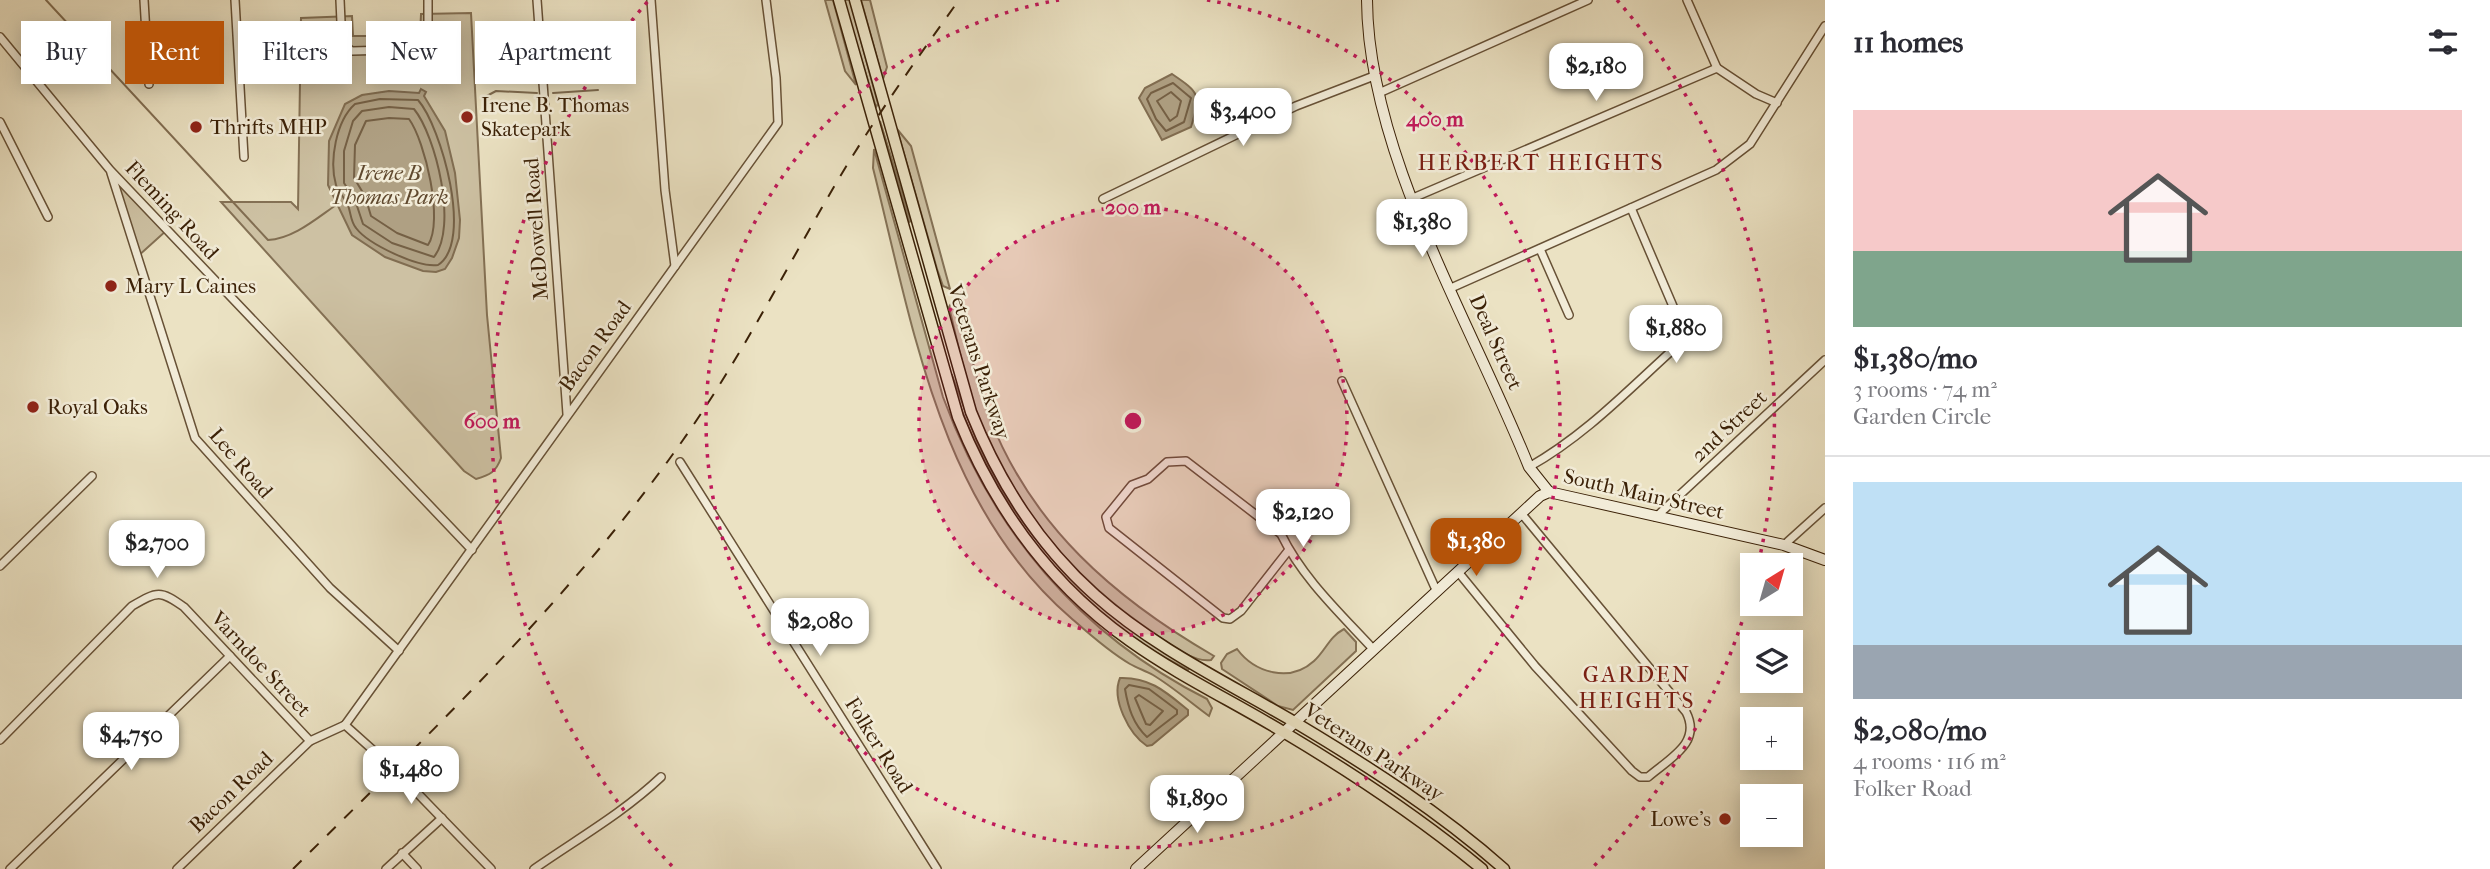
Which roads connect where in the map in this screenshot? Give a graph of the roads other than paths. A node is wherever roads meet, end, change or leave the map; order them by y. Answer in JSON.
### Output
{"nodes":[{"id":1,"x":144,"y":0,"type":"edge"},
{"id":2,"x":235,"y":0,"type":"edge"},
{"id":3,"x":340,"y":0,"type":"edge"},
{"id":4,"x":428,"y":0,"type":"edge"},
{"id":5,"x":537,"y":0,"type":"edge"},
{"id":6,"x":651,"y":0,"type":"edge"},
{"id":7,"x":766,"y":0,"type":"edge"},
{"id":8,"x":839,"y":0,"type":"edge"},
{"id":9,"x":855,"y":0,"type":"edge"},
{"id":10,"x":1367,"y":0,"type":"edge"},
{"id":11,"x":1588,"y":0,"type":"edge"},
{"id":12,"x":1687,"y":0,"type":"edge"},
{"id":13,"x":145,"y":21,"type":"edge"},
{"id":14,"x":1825,"y":26,"type":"edge"},
{"id":15,"x":0,"y":37,"type":"edge"},
{"id":16,"x":1717,"y":68,"type":"junction"},
{"id":17,"x":1374,"y":76,"type":"junction"},
{"id":18,"x":1380,"y":93,"type":"junction"},
{"id":19,"x":1777,"y":103,"type":"junction"},
{"id":20,"x":0,"y":121,"type":"edge"},
{"id":21,"x":244,"y":157,"type":"dead end"},
{"id":22,"x":110,"y":170,"type":"junction"},
{"id":23,"x":1413,"y":198,"type":"junction"},
{"id":24,"x":1103,"y":199,"type":"dead end"},
{"id":25,"x":1631,"y":208,"type":"junction"},
{"id":26,"x":48,"y":216,"type":"dead end"},
{"id":27,"x":1540,"y":249,"type":"junction"},
{"id":28,"x":675,"y":266,"type":"junction"},
{"id":29,"x":1451,"y":288,"type":"junction"},
{"id":30,"x":1569,"y":316,"type":"dead end"},
{"id":31,"x":1825,"y":360,"type":"edge"},
{"id":32,"x":1342,"y":381,"type":"dead end"},
{"id":33,"x":567,"y":414,"type":"junction"},
{"id":34,"x":680,"y":462,"type":"dead end"},
{"id":35,"x":1529,"y":467,"type":"junction"},
{"id":36,"x":92,"y":476,"type":"dead end"},
{"id":37,"x":1549,"y":492,"type":"junction"},
{"id":38,"x":1825,"y":508,"type":"edge"},
{"id":39,"x":1521,"y":513,"type":"junction"},
{"id":40,"x":1656,"y":517,"type":"junction"},
{"id":41,"x":1784,"y":545,"type":"junction"},
{"id":42,"x":472,"y":550,"type":"junction"},
{"id":43,"x":1288,"y":551,"type":"junction"},
{"id":44,"x":1825,"y":560,"type":"edge"},
{"id":45,"x":0,"y":566,"type":"edge"},
{"id":46,"x":1459,"y":573,"type":"junction"},
{"id":47,"x":1437,"y":593,"type":"junction"},
{"id":48,"x":1374,"y":650,"type":"junction"},
{"id":49,"x":399,"y":651,"type":"junction"},
{"id":50,"x":230,"y":656,"type":"junction"},
{"id":51,"x":1296,"y":723,"type":"junction"},
{"id":52,"x":345,"y":725,"type":"junction"},
{"id":53,"x":1285,"y":733,"type":"junction"},
{"id":54,"x":0,"y":740,"type":"edge"},
{"id":55,"x":310,"y":741,"type":"junction"},
{"id":56,"x":661,"y":777,"type":"dead end"},
{"id":57,"x":442,"y":818,"type":"junction"},
{"id":58,"x":402,"y":853,"type":"junction"},
{"id":59,"x":10,"y":869,"type":"edge"},
{"id":60,"x":177,"y":869,"type":"edge"},
{"id":61,"x":386,"y":869,"type":"edge"},
{"id":62,"x":417,"y":869,"type":"edge"},
{"id":63,"x":491,"y":869,"type":"edge"},
{"id":64,"x":534,"y":869,"type":"edge"},
{"id":65,"x":937,"y":869,"type":"edge"},
{"id":66,"x":1136,"y":869,"type":"edge"},
{"id":67,"x":1482,"y":869,"type":"edge"},
{"id":68,"x":1504,"y":869,"type":"edge"}],
"edges":[{"from":1,"to":13,"type":"street"},
{"from":2,"to":21,"type":"street"},
{"from":3,"to":4,"type":"street"},
{"from":5,"to":33,"type":"street","name":"McDowell Road"},
{"from":6,"to":28,"type":"street"},
{"from":7,"to":28,"type":"street","name":"Bacon Road"},
{"from":8,"to":53,"type":"main road","name":"Veterans Parkway"},
{"from":9,"to":51,"type":"main road","name":"Veterans Parkway"},
{"from":10,"to":17,"type":"street","name":"Deal Street"},
{"from":11,"to":18,"type":"street"},
{"from":12,"to":16,"type":"street"},
{"from":14,"to":19,"type":"street"},
{"from":15,"to":22,"type":"street","name":"Fleming Road"},
{"from":16,"to":19,"type":"street"},
{"from":16,"to":23,"type":"street"},
{"from":17,"to":18,"type":"street","name":"Deal Street"},
{"from":17,"to":24,"type":"street"},
{"from":18,"to":23,"type":"street","name":"Deal Street"},
{"from":19,"to":25,"type":"street"},
{"from":20,"to":26,"type":"street"},
{"from":22,"to":42,"type":"street","name":"Fleming Road"},
{"from":22,"to":49,"type":"street","name":"Lee Road"},
{"from":23,"to":29,"type":"street","name":"Deal Street"},
{"from":25,"to":27,"type":"street"},
{"from":25,"to":35,"type":"street"},
{"from":27,"to":29,"type":"street"},
{"from":27,"to":30,"type":"street"},
{"from":28,"to":33,"type":"street","name":"Bacon Road"},
{"from":29,"to":35,"type":"street","name":"Deal Street"},
{"from":31,"to":40,"type":"street","name":"2nd Street"},
{"from":32,"to":47,"type":"street"},
{"from":33,"to":42,"type":"street","name":"Bacon Road"},
{"from":34,"to":65,"type":"street","name":"Folker Road"},
{"from":35,"to":37,"type":"street","name":"Deal Street"},
{"from":36,"to":45,"type":"street"},
{"from":37,"to":39,"type":"street","name":"South Main Street"},
{"from":37,"to":40,"type":"street","name":"South Main Street"},
{"from":38,"to":41,"type":"street"},
{"from":39,"to":46,"type":"street","name":"South Main Street"},
{"from":39,"to":46,"type":"street"},
{"from":40,"to":41,"type":"street","name":"South Main Street"},
{"from":41,"to":44,"type":"street","name":"South Main Street"},
{"from":42,"to":49,"type":"street","name":"Bacon Road"},
{"from":43,"to":43,"type":"street"},
{"from":43,"to":48,"type":"street"},
{"from":46,"to":47,"type":"street","name":"South Main Street"},
{"from":47,"to":48,"type":"street","name":"South Main Street"},
{"from":48,"to":51,"type":"street","name":"South Main Street"},
{"from":49,"to":52,"type":"street","name":"Bacon Road"},
{"from":50,"to":54,"type":"street","name":"Varndoe Street"},
{"from":50,"to":55,"type":"street","name":"Varndoe Street"},
{"from":50,"to":59,"type":"street"},
{"from":51,"to":53,"type":"street","name":"South Main Street"},
{"from":51,"to":68,"type":"main road","name":"Veterans Parkway"},
{"from":52,"to":55,"type":"street","name":"Bacon Road"},
{"from":52,"to":57,"type":"street"},
{"from":53,"to":66,"type":"street","name":"South Main Street"},
{"from":53,"to":67,"type":"main road","name":"Veterans Parkway"},
{"from":55,"to":60,"type":"street","name":"Bacon Road"},
{"from":56,"to":64,"type":"street"},
{"from":57,"to":58,"type":"street"},
{"from":57,"to":63,"type":"street"},
{"from":58,"to":61,"type":"street"},
{"from":58,"to":62,"type":"street"}]}
